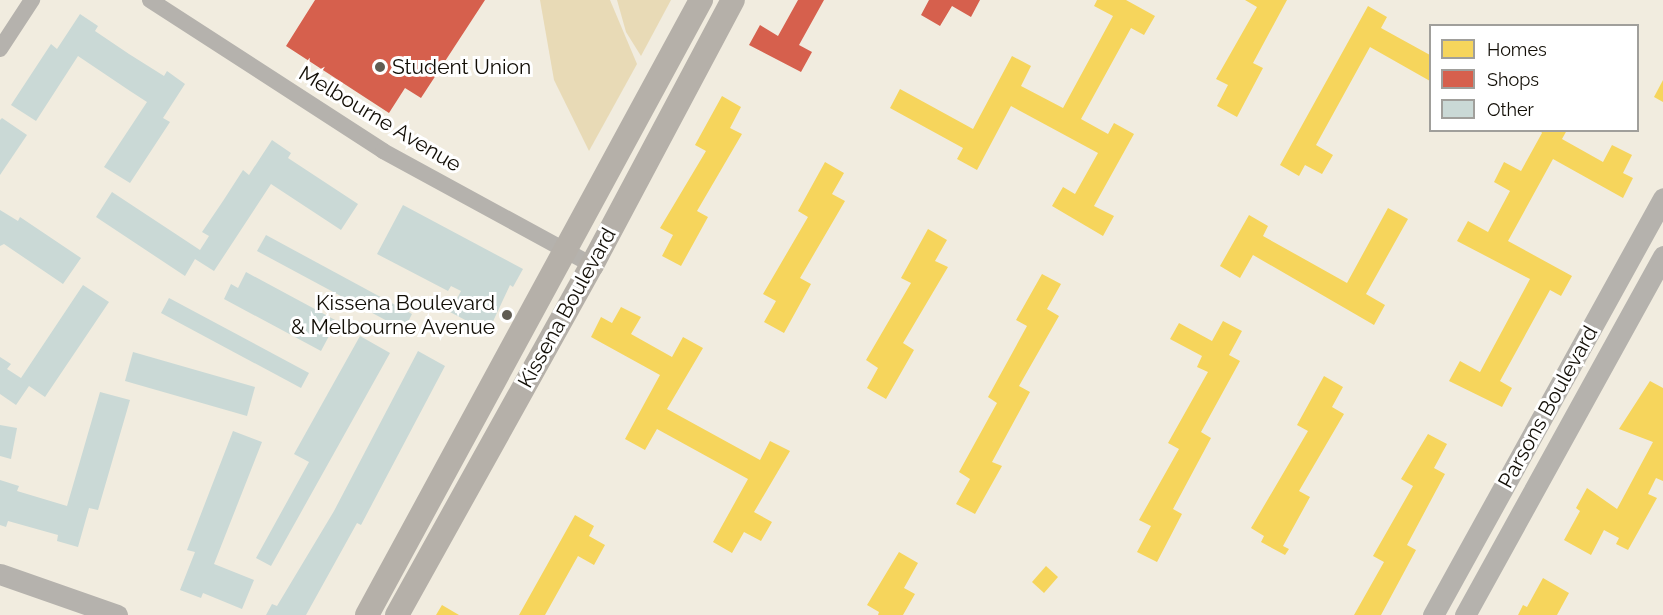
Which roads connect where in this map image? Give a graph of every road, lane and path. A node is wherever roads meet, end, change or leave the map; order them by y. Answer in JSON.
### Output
{"nodes":[{"id":1,"x":32,"y":0,"type":"edge"},
{"id":2,"x":150,"y":0,"type":"edge"},
{"id":3,"x":701,"y":0,"type":"edge"},
{"id":4,"x":733,"y":0,"type":"edge"},
{"id":5,"x":0,"y":49,"type":"edge"},
{"id":6,"x":1663,"y":198,"type":"edge"},
{"id":7,"x":566,"y":251,"type":"junction"},
{"id":8,"x":1663,"y":256,"type":"edge"},
{"id":9,"x":592,"y":265,"type":"junction"},
{"id":10,"x":0,"y":574,"type":"edge"},
{"id":11,"x":117,"y":615,"type":"edge"},
{"id":12,"x":367,"y":615,"type":"edge"},
{"id":13,"x":397,"y":615,"type":"edge"},
{"id":14,"x":1433,"y":615,"type":"edge"},
{"id":15,"x":1465,"y":615,"type":"edge"}],
"edges":[{"from":1,"to":5,"type":"street"},
{"from":2,"to":7,"type":"street","name":"Melbourne Avenue"},
{"from":3,"to":7,"type":"main road","name":"Kissena Boulevard"},
{"from":4,"to":9,"type":"main road","name":"Kissena Boulevard"},
{"from":6,"to":14,"type":"street","name":"Parsons Boulevard"},
{"from":7,"to":9,"type":"street","name":"Melbourne Avenue"},
{"from":7,"to":12,"type":"main road","name":"Kissena Boulevard"},
{"from":8,"to":15,"type":"street","name":"Parsons Boulevard"},
{"from":9,"to":13,"type":"main road","name":"Kissena Boulevard"},
{"from":10,"to":11,"type":"street"}]}
